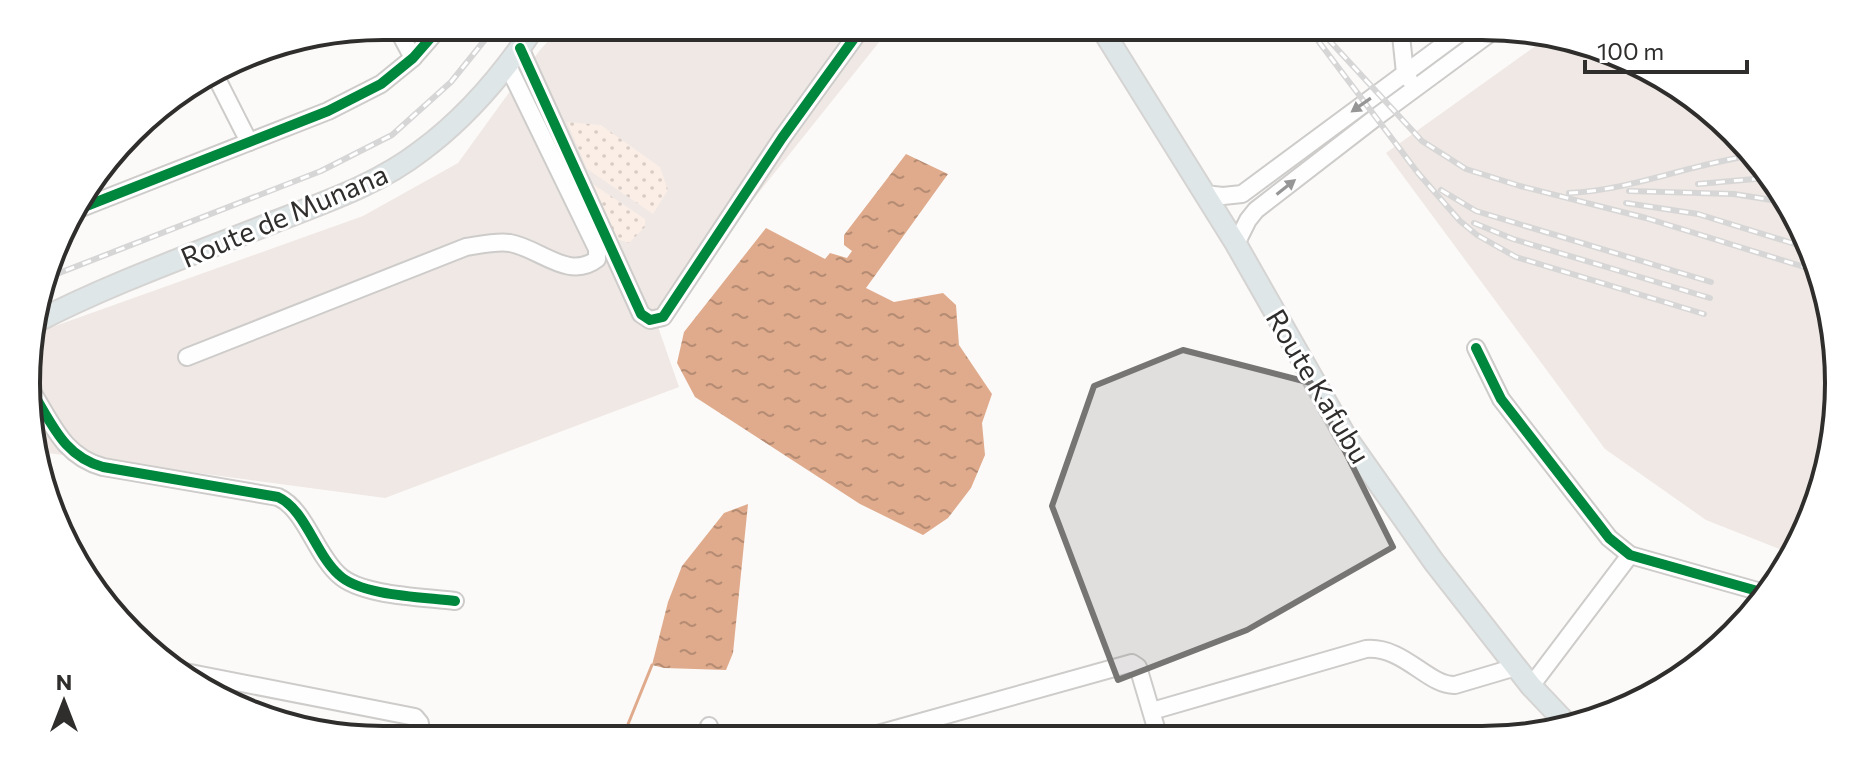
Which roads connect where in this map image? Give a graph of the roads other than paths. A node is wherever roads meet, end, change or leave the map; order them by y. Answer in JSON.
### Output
{"nodes":[{"id":1,"x":403,"y":40,"type":"edge"},
{"id":2,"x":429,"y":40,"type":"edge"},
{"id":3,"x":525,"y":40,"type":"edge"},
{"id":4,"x":853,"y":40,"type":"edge"},
{"id":5,"x":1109,"y":40,"type":"edge"},
{"id":6,"x":1401,"y":40,"type":"edge"},
{"id":7,"x":1450,"y":40,"type":"edge"},
{"id":8,"x":1481,"y":40,"type":"edge"},
{"id":9,"x":520,"y":48,"type":"junction"},
{"id":10,"x":413,"y":58,"type":"junction"},
{"id":11,"x":508,"y":66,"type":"junction"},
{"id":12,"x":1405,"y":73,"type":"junction"},
{"id":13,"x":218,"y":82,"type":"edge"},
{"id":14,"x":1415,"y":89,"type":"junction"},
{"id":15,"x":249,"y":142,"type":"junction"},
{"id":16,"x":1204,"y":194,"type":"junction"},
{"id":17,"x":90,"y":204,"type":"edge"},
{"id":18,"x":1236,"y":244,"type":"junction"},
{"id":19,"x":47,"y":317,"type":"edge"},
{"id":20,"x":1476,"y":348,"type":"dead end"},
{"id":21,"x":187,"y":357,"type":"dead end"},
{"id":22,"x":41,"y":406,"type":"edge"},
{"id":23,"x":1630,"y":555,"type":"junction"},
{"id":24,"x":1755,"y":590,"type":"edge"},
{"id":25,"x":455,"y":601,"type":"dead end"},
{"id":26,"x":1516,"y":667,"type":"junction"},
{"id":27,"x":204,"y":676,"type":"edge"},
{"id":28,"x":1531,"y":686,"type":"junction"},
{"id":29,"x":1152,"y":711,"type":"junction"},
{"id":30,"x":1560,"y":717,"type":"edge"},
{"id":31,"x":420,"y":726,"type":"edge"},
{"id":32,"x":907,"y":726,"type":"edge"},
{"id":33,"x":1156,"y":726,"type":"edge"}],
"edges":[{"from":1,"to":10,"type":"street"},
{"from":2,"to":10,"type":"street"},
{"from":3,"to":9,"type":"main road","name":"Route de Munana"},
{"from":4,"to":9,"type":"street"},
{"from":5,"to":16,"type":"main road","name":"Route Kafubu"},
{"from":6,"to":12,"type":"street"},
{"from":7,"to":12,"type":"street"},
{"from":8,"to":14,"type":"street"},
{"from":9,"to":11,"type":"main road","name":"Route de Munana"},
{"from":10,"to":15,"type":"street"},
{"from":11,"to":19,"type":"main road","name":"Route de Munana"},
{"from":11,"to":21,"type":"street"},
{"from":12,"to":14,"type":"street"},
{"from":12,"to":16,"type":"street","one_way":true},
{"from":13,"to":15,"type":"street"},
{"from":18,"to":14,"type":"street","one_way":true},
{"from":15,"to":17,"type":"street"},
{"from":16,"to":18,"type":"main road","name":"Route Kafubu"},
{"from":18,"to":26,"type":"main road","name":"Route Kafubu"},
{"from":20,"to":23,"type":"street"},
{"from":22,"to":25,"type":"street"},
{"from":23,"to":24,"type":"street"},
{"from":23,"to":28,"type":"street"},
{"from":26,"to":28,"type":"main road","name":"Route Kafubu"},
{"from":26,"to":29,"type":"street"},
{"from":27,"to":31,"type":"street"},
{"from":28,"to":30,"type":"main road","name":"Route Kafubu"},
{"from":29,"to":32,"type":"street"},
{"from":29,"to":33,"type":"street"}]}
